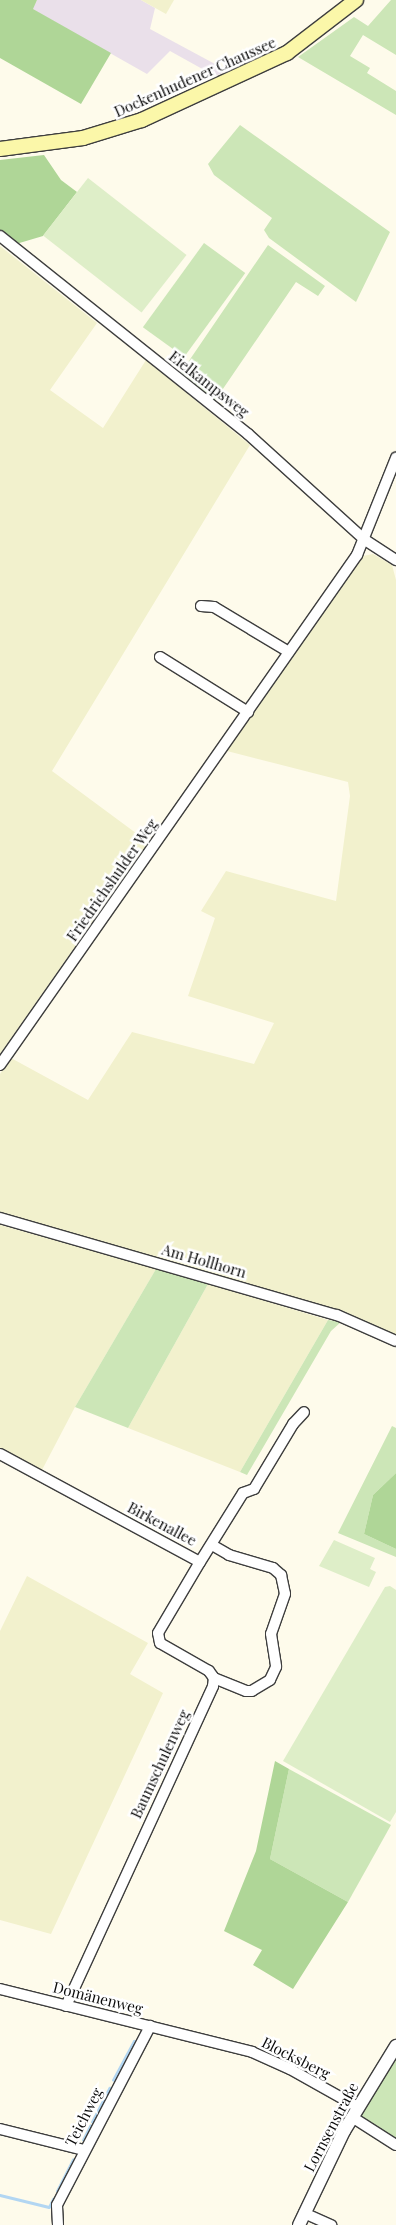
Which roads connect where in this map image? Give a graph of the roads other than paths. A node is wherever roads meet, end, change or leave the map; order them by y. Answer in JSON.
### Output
{"nodes":[{"id":1,"x":356,"y":0,"type":"edge"},
{"id":2,"x":0,"y":149,"type":"edge"},
{"id":3,"x":0,"y":236,"type":"edge"},
{"id":4,"x":396,"y":458,"type":"edge"},
{"id":5,"x":365,"y":540,"type":"junction"},
{"id":6,"x":396,"y":560,"type":"edge"},
{"id":7,"x":201,"y":606,"type":"dead end"},
{"id":8,"x":288,"y":652,"type":"junction"},
{"id":9,"x":160,"y":657,"type":"dead end"},
{"id":10,"x":248,"y":712,"type":"junction"},
{"id":11,"x":0,"y":1065,"type":"edge"},
{"id":12,"x":0,"y":1218,"type":"edge"},
{"id":13,"x":396,"y":1341,"type":"edge"},
{"id":14,"x":304,"y":1412,"type":"dead end"},
{"id":15,"x":0,"y":1454,"type":"edge"},
{"id":16,"x":212,"y":1545,"type":"junction"},
{"id":17,"x":200,"y":1562,"type":"junction"},
{"id":18,"x":214,"y":1678,"type":"junction"},
{"id":19,"x":0,"y":1989,"type":"edge"},
{"id":20,"x":66,"y":2006,"type":"junction"},
{"id":21,"x":150,"y":2026,"type":"junction"},
{"id":22,"x":188,"y":2035,"type":"joint"},
{"id":23,"x":396,"y":2046,"type":"edge"},
{"id":24,"x":355,"y":2112,"type":"junction"},
{"id":25,"x":0,"y":2129,"type":"edge"},
{"id":26,"x":396,"y":2145,"type":"edge"},
{"id":27,"x":84,"y":2150,"type":"junction"},
{"id":28,"x":304,"y":2213,"type":"junction"},
{"id":29,"x":58,"y":2225,"type":"edge"},
{"id":30,"x":298,"y":2225,"type":"edge"},
{"id":31,"x":331,"y":2225,"type":"edge"}],
"edges":[{"from":1,"to":2,"type":"main road","name":"Dockenhudener Chaussee"},
{"from":3,"to":5,"type":"street","name":"Eielkampsweg"},
{"from":4,"to":5,"type":"street","name":"Friedrichshulder Weg"},
{"from":5,"to":6,"type":"street","name":"Eielkampsweg"},
{"from":5,"to":8,"type":"street","name":"Friedrichshulder Weg"},
{"from":7,"to":8,"type":"street"},
{"from":8,"to":10,"type":"street","name":"Friedrichshulder Weg"},
{"from":9,"to":10,"type":"street"},
{"from":10,"to":11,"type":"street","name":"Friedrichshulder Weg"},
{"from":12,"to":13,"type":"street","name":"Am Hollhorn"},
{"from":14,"to":16,"type":"street","name":"Birkenallee"},
{"from":15,"to":17,"type":"street","name":"Birkenallee"},
{"from":16,"to":17,"type":"street","name":"Birkenallee"},
{"from":16,"to":18,"type":"street"},
{"from":17,"to":18,"type":"street"},
{"from":18,"to":20,"type":"street","name":"Baumschulenweg"},
{"from":19,"to":20,"type":"street","name":"Domänenweg"},
{"from":20,"to":21,"type":"street","name":"Domänenweg"},
{"from":21,"to":22,"type":"street","name":"Domänenweg"},
{"from":21,"to":27,"type":"street","name":"Teichweg"},
{"from":22,"to":24,"type":"street","name":"Blocksberg"},
{"from":23,"to":24,"type":"street","name":"Lornsenstraße"},
{"from":24,"to":26,"type":"street","name":"Blocksberg"},
{"from":24,"to":28,"type":"street","name":"Lornsenstraße"},
{"from":25,"to":27,"type":"street"},
{"from":27,"to":29,"type":"street","name":"Teichweg"},
{"from":28,"to":30,"type":"street","name":"Lornsenstraße"},
{"from":28,"to":31,"type":"street"}]}
